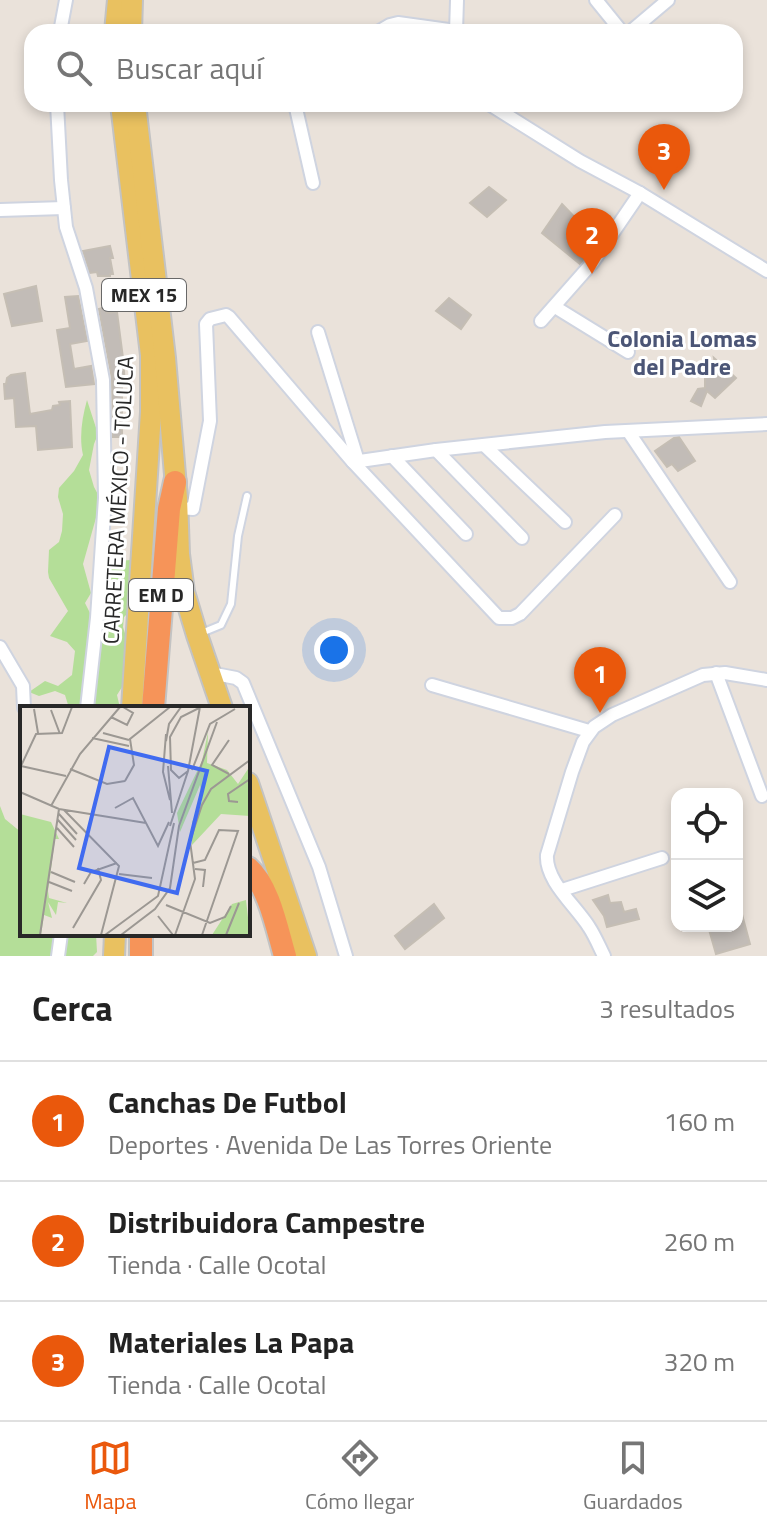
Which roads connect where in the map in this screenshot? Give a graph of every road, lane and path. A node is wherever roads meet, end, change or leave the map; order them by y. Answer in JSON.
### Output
{"nodes":[{"id":1,"x":66,"y":0,"type":"edge"},
{"id":2,"x":118,"y":0,"type":"edge"},
{"id":3,"x":132,"y":0,"type":"edge"},
{"id":4,"x":457,"y":0,"type":"edge"},
{"id":5,"x":596,"y":0,"type":"edge"},
{"id":6,"x":668,"y":0,"type":"edge"},
{"id":7,"x":62,"y":24,"type":"edge"},
{"id":8,"x":116,"y":24,"type":"edge"},
{"id":9,"x":131,"y":24,"type":"edge"},
{"id":10,"x":456,"y":24,"type":"edge"},
{"id":11,"x":616,"y":24,"type":"edge"},
{"id":12,"x":640,"y":24,"type":"edge"},
{"id":13,"x":58,"y":112,"type":"edge"},
{"id":14,"x":122,"y":112,"type":"edge"},
{"id":15,"x":136,"y":112,"type":"edge"},
{"id":16,"x":297,"y":112,"type":"edge"},
{"id":17,"x":507,"y":112,"type":"edge"},
{"id":18,"x":313,"y":183,"type":"dead end"},
{"id":19,"x":640,"y":193,"type":"junction"},
{"id":20,"x":64,"y":208,"type":"junction"},
{"id":21,"x":0,"y":210,"type":"edge"},
{"id":22,"x":767,"y":271,"type":"edge"},
{"id":23,"x":555,"y":307,"type":"junction"},
{"id":24,"x":541,"y":321,"type":"dead end"},
{"id":25,"x":318,"y":332,"type":"dead end"},
{"id":26,"x":628,"y":352,"type":"dead end"},
{"id":27,"x":767,"y":424,"type":"edge"},
{"id":28,"x":628,"y":431,"type":"junction"},
{"id":29,"x":485,"y":446,"type":"junction"},
{"id":30,"x":436,"y":450,"type":"junction"},
{"id":31,"x":392,"y":456,"type":"junction"},
{"id":32,"x":356,"y":462,"type":"junction"},
{"id":33,"x":175,"y":482,"type":"junction"},
{"id":34,"x":247,"y":496,"type":"dead end"},
{"id":35,"x":178,"y":508,"type":"junction"},
{"id":36,"x":615,"y":515,"type":"dead end"},
{"id":37,"x":565,"y":522,"type":"dead end"},
{"id":38,"x":466,"y":534,"type":"dead end"},
{"id":39,"x":522,"y":538,"type":"dead end"},
{"id":40,"x":730,"y":582,"type":"dead end"},
{"id":41,"x":197,"y":635,"type":"junction"},
{"id":42,"x":0,"y":647,"type":"edge"},
{"id":43,"x":210,"y":673,"type":"junction"},
{"id":44,"x":716,"y":673,"type":"junction"},
{"id":45,"x":767,"y":680,"type":"edge"},
{"id":46,"x":432,"y":685,"type":"dead end"},
{"id":47,"x":24,"y":706,"type":"edge"},
{"id":48,"x":87,"y":706,"type":"edge"},
{"id":49,"x":132,"y":706,"type":"edge"},
{"id":50,"x":153,"y":706,"type":"edge"},
{"id":51,"x":221,"y":706,"type":"edge"},
{"id":52,"x":589,"y":731,"type":"junction"},
{"id":53,"x":250,"y":789,"type":"edge"},
{"id":54,"x":762,"y":796,"type":"dead end"},
{"id":55,"x":662,"y":858,"type":"dead end"},
{"id":56,"x":277,"y":869,"type":"junction"},
{"id":57,"x":250,"y":870,"type":"edge"},
{"id":58,"x":562,"y":890,"type":"junction"},
{"id":59,"x":61,"y":936,"type":"edge"},
{"id":60,"x":115,"y":936,"type":"edge"},
{"id":61,"x":58,"y":956,"type":"edge"},
{"id":62,"x":114,"y":956,"type":"edge"},
{"id":63,"x":285,"y":956,"type":"edge"},
{"id":64,"x":306,"y":956,"type":"edge"},
{"id":65,"x":315,"y":956,"type":"edge"},
{"id":66,"x":346,"y":956,"type":"edge"},
{"id":67,"x":604,"y":956,"type":"edge"}],
"edges":[{"from":1,"to":7,"type":"street"},
{"from":2,"to":8,"type":"main road"},
{"from":3,"to":9,"type":"main road"},
{"from":4,"to":10,"type":"street"},
{"from":5,"to":11,"type":"street"},
{"from":6,"to":12,"type":"street"},
{"from":13,"to":20,"type":"street"},
{"from":14,"to":49,"type":"main road","name":"CARRETERA MÉXICO - TOLUCA","number":"MEX 15"},
{"from":15,"to":33,"type":"main road","name":"CARRETERA MÉXICO - TOLUCA","number":"MEX 15"},
{"from":16,"to":18,"type":"street"},
{"from":17,"to":19,"type":"street"},
{"from":19,"to":22,"type":"street"},
{"from":19,"to":23,"type":"street"},
{"from":20,"to":21,"type":"street"},
{"from":20,"to":48,"type":"street"},
{"from":23,"to":24,"type":"street"},
{"from":23,"to":26,"type":"street"},
{"from":25,"to":32,"type":"street"},
{"from":27,"to":28,"type":"street"},
{"from":28,"to":29,"type":"street"},
{"from":28,"to":40,"type":"street"},
{"from":29,"to":30,"type":"street"},
{"from":29,"to":37,"type":"street"},
{"from":30,"to":31,"type":"street"},
{"from":30,"to":39,"type":"street"},
{"from":31,"to":32,"type":"street"},
{"from":31,"to":38,"type":"street"},
{"from":32,"to":35,"type":"street"},
{"from":32,"to":36,"type":"street"},
{"from":33,"to":35,"type":"main road","name":"CARRETERA MÉXICO - TOLUCA","number":"MEX 15"},
{"from":33,"to":50,"type":"highway","number":"EM D"},
{"from":34,"to":41,"type":"lane"},
{"from":35,"to":41,"type":"main road","name":"CARRETERA MÉXICO - TOLUCA","number":"MEX 15"},
{"from":41,"to":43,"type":"main road","name":"CARRETERA MÉXICO - TOLUCA","number":"MEX 15"},
{"from":42,"to":47,"type":"street"},
{"from":43,"to":51,"type":"main road","name":"CARRETERA MÉXICO - TOLUCA","number":"MEX 15"},
{"from":43,"to":66,"type":"street"},
{"from":44,"to":45,"type":"street"},
{"from":44,"to":52,"type":"street"},
{"from":44,"to":54,"type":"street"},
{"from":46,"to":52,"type":"street"},
{"from":52,"to":58,"type":"street"},
{"from":53,"to":56,"type":"main road"},
{"from":55,"to":58,"type":"street"},
{"from":56,"to":64,"type":"main road"},
{"from":56,"to":65,"type":"street"},
{"from":57,"to":63,"type":"highway"},
{"from":58,"to":67,"type":"street"},
{"from":59,"to":61,"type":"street"},
{"from":60,"to":62,"type":"main road"}]}
